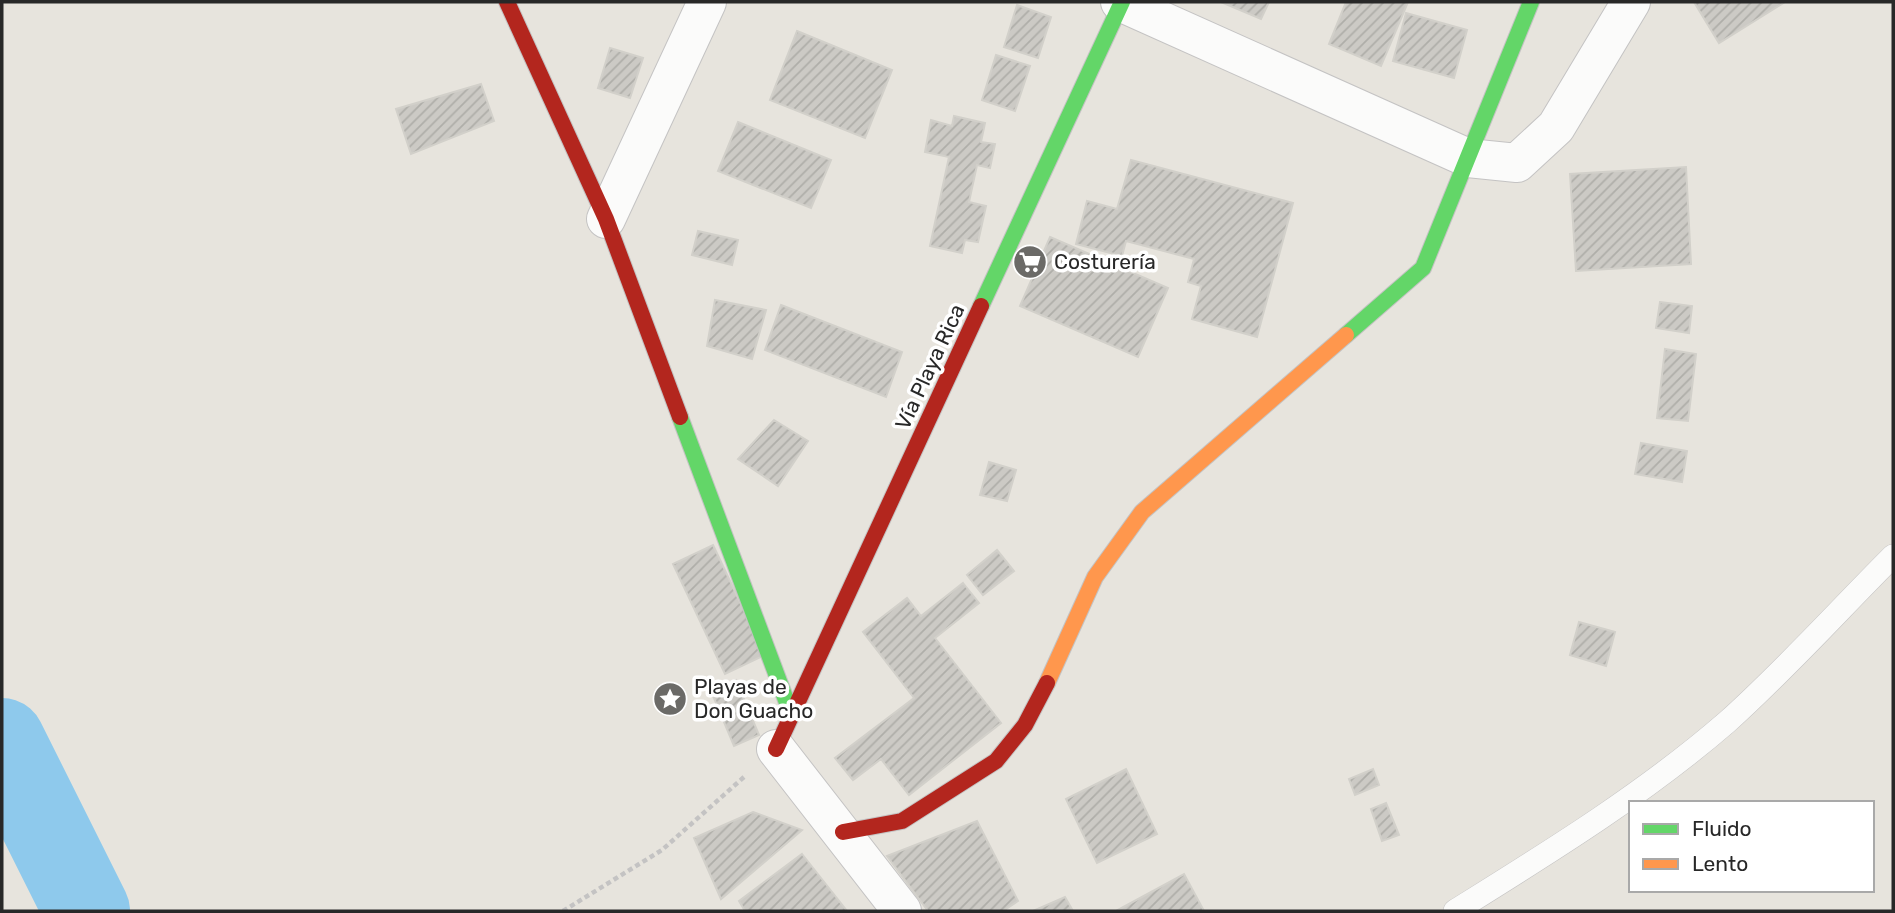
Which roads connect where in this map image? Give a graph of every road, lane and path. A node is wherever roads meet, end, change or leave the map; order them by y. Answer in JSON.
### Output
{"nodes":[{"id":1,"x":507,"y":2,"type":"edge"},
{"id":2,"x":707,"y":2,"type":"edge"},
{"id":3,"x":1121,"y":2,"type":"edge"},
{"id":4,"x":1531,"y":2,"type":"edge"},
{"id":5,"x":1631,"y":2,"type":"edge"},
{"id":6,"x":1468,"y":158,"type":"junction"},
{"id":7,"x":606,"y":219,"type":"junction"},
{"id":8,"x":1893,"y":556,"type":"edge"},
{"id":9,"x":792,"y":716,"type":"junction"},
{"id":10,"x":776,"y":750,"type":"junction"},
{"id":11,"x":843,"y":832,"type":"junction"},
{"id":12,"x":563,"y":911,"type":"edge"},
{"id":13,"x":902,"y":911,"type":"edge"},
{"id":14,"x":1455,"y":911,"type":"edge"}],
"edges":[{"from":1,"to":7,"type":"street"},
{"from":2,"to":7,"type":"street"},
{"from":3,"to":6,"type":"street"},
{"from":3,"to":9,"type":"street","name":"Vía Playa Rica"},
{"from":4,"to":6,"type":"street"},
{"from":5,"to":6,"type":"street"},
{"from":6,"to":11,"type":"street"},
{"from":7,"to":9,"type":"street"},
{"from":8,"to":14,"type":"lane"},
{"from":9,"to":10,"type":"street","name":"Vía Playa Rica"},
{"from":10,"to":11,"type":"street"},
{"from":10,"to":12,"type":"path"},
{"from":11,"to":13,"type":"street"}]}
